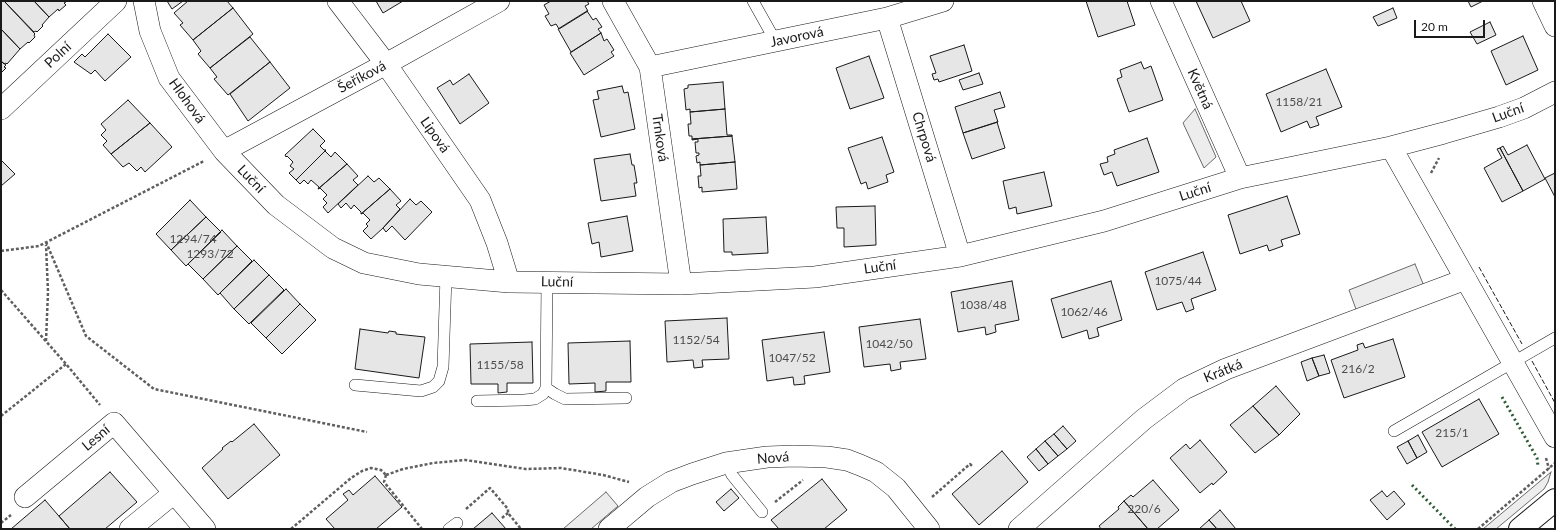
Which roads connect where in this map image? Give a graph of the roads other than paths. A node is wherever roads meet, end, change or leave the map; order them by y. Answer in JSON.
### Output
{"nodes":[{"id":1,"x":116,"y":1,"type":"edge"},
{"id":2,"x":144,"y":1,"type":"edge"},
{"id":3,"x":338,"y":1,"type":"edge"},
{"id":4,"x":499,"y":1,"type":"edge"},
{"id":5,"x":613,"y":1,"type":"edge"},
{"id":6,"x":753,"y":1,"type":"edge"},
{"id":7,"x":942,"y":1,"type":"edge"},
{"id":8,"x":1161,"y":1,"type":"edge"},
{"id":9,"x":1543,"y":1,"type":"edge"},
{"id":10,"x":887,"y":18,"type":"junction"},
{"id":11,"x":1555,"y":26,"type":"edge"},
{"id":12,"x":776,"y":42,"type":"junction"},
{"id":13,"x":386,"y":64,"type":"junction"},
{"id":14,"x":650,"y":68,"type":"junction"},
{"id":15,"x":1555,"y":92,"type":"edge"},
{"id":16,"x":1,"y":109,"type":"edge"},
{"id":17,"x":1391,"y":146,"type":"junction"},
{"id":18,"x":224,"y":151,"type":"junction"},
{"id":19,"x":1240,"y":178,"type":"junction"},
{"id":20,"x":960,"y":256,"type":"junction"},
{"id":21,"x":446,"y":276,"type":"junction"},
{"id":22,"x":1466,"y":279,"type":"junction"},
{"id":23,"x":509,"y":282,"type":"junction"},
{"id":24,"x":547,"y":282,"type":"junction"},
{"id":25,"x":681,"y":284,"type":"junction"},
{"id":26,"x":1555,"y":338,"type":"edge"},
{"id":27,"x":1513,"y":362,"type":"junction"},
{"id":28,"x":355,"y":385,"type":"dead end"},
{"id":29,"x":546,"y":388,"type":"junction"},
{"id":30,"x":626,"y":398,"type":"dead end"},
{"id":31,"x":477,"y":400,"type":"dead end"},
{"id":32,"x":1394,"y":431,"type":"dead end"},
{"id":33,"x":1555,"y":437,"type":"edge"},
{"id":34,"x":726,"y":463,"type":"junction"},
{"id":35,"x":174,"y":493,"type":"junction"},
{"id":36,"x":25,"y":497,"type":"dead end"},
{"id":37,"x":1555,"y":500,"type":"edge"},
{"id":38,"x":762,"y":512,"type":"road end"},
{"id":39,"x":130,"y":529,"type":"edge"},
{"id":40,"x":205,"y":529,"type":"edge"},
{"id":41,"x":608,"y":529,"type":"edge"},
{"id":42,"x":929,"y":529,"type":"edge"},
{"id":43,"x":1020,"y":529,"type":"edge"},
{"id":44,"x":1520,"y":529,"type":"edge"}],
"edges":[{"from":1,"to":16,"type":"street","name":"Polní"},
{"from":2,"to":18,"type":"street","name":"Hlohová"},
{"from":3,"to":13,"type":"street","name":"Lipová"},
{"from":4,"to":13,"type":"street","name":"Šeříková"},
{"from":5,"to":14,"type":"street","name":"Trnková"},
{"from":6,"to":12,"type":"lane"},
{"from":7,"to":10,"type":"street","name":"Javorová"},
{"from":8,"to":19,"type":"street","name":"Květná"},
{"from":9,"to":11,"type":"street"},
{"from":10,"to":12,"type":"street","name":"Javorová"},
{"from":10,"to":20,"type":"street","name":"Chrpová"},
{"from":12,"to":14,"type":"street","name":"Javorová"},
{"from":13,"to":18,"type":"street","name":"Šeříková"},
{"from":13,"to":23,"type":"street","name":"Lipová"},
{"from":14,"to":25,"type":"street","name":"Trnková"},
{"from":15,"to":17,"type":"street","name":"Luční"},
{"from":17,"to":19,"type":"street","name":"Luční"},
{"from":17,"to":22,"type":"street"},
{"from":18,"to":21,"type":"street","name":"Luční"},
{"from":19,"to":20,"type":"street","name":"Luční"},
{"from":20,"to":25,"type":"street","name":"Luční"},
{"from":21,"to":23,"type":"street","name":"Luční"},
{"from":21,"to":28,"type":"lane"},
{"from":22,"to":27,"type":"street"},
{"from":22,"to":43,"type":"street","name":"Krátká"},
{"from":23,"to":24,"type":"street","name":"Luční"},
{"from":24,"to":25,"type":"street","name":"Luční"},
{"from":24,"to":29,"type":"lane"},
{"from":26,"to":27,"type":"lane"},
{"from":27,"to":32,"type":"lane"},
{"from":27,"to":33,"type":"street"},
{"from":29,"to":30,"type":"lane"},
{"from":29,"to":31,"type":"lane"},
{"from":34,"to":38,"type":"lane"},
{"from":34,"to":41,"type":"street","name":"Nová"},
{"from":34,"to":42,"type":"street","name":"Nová"},
{"from":35,"to":36,"type":"street","name":"Lesní"},
{"from":35,"to":39,"type":"street"},
{"from":35,"to":40,"type":"street","name":"Lesní"},
{"from":37,"to":44,"type":"main road"}]}
